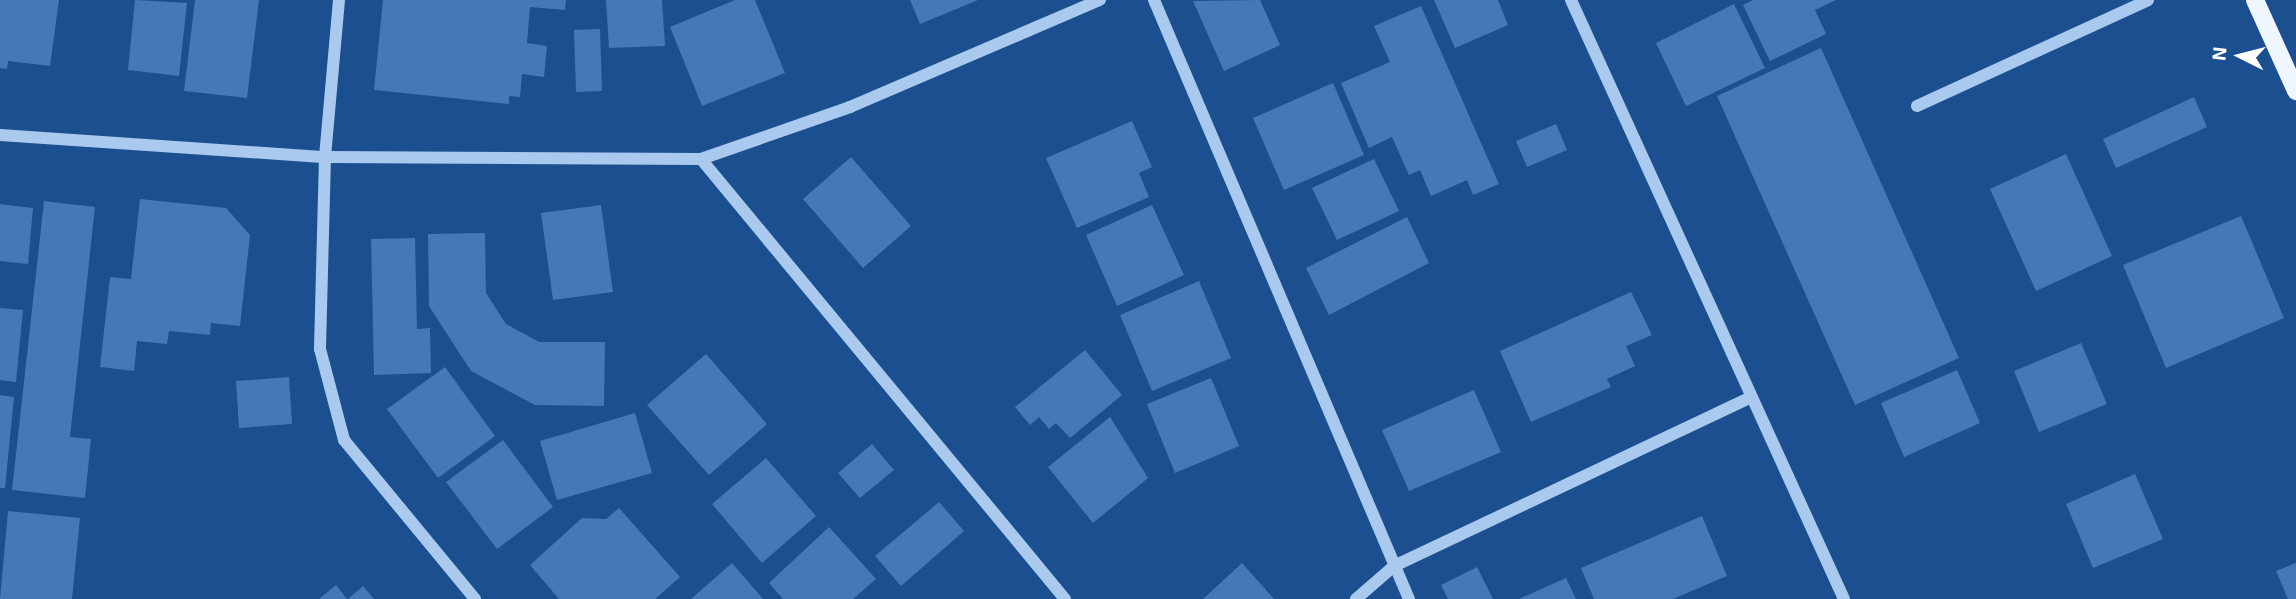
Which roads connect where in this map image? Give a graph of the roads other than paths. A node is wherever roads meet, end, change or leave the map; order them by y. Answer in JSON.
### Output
{"nodes":[{"id":1,"x":339,"y":0,"type":"edge"},
{"id":2,"x":1100,"y":0,"type":"edge"},
{"id":3,"x":1154,"y":0,"type":"edge"},
{"id":4,"x":1571,"y":0,"type":"edge"},
{"id":5,"x":2148,"y":0,"type":"edge"},
{"id":6,"x":2255,"y":0,"type":"edge"},
{"id":7,"x":2296,"y":91,"type":"edge"},
{"id":8,"x":1917,"y":106,"type":"dead end"},
{"id":9,"x":0,"y":135,"type":"edge"},
{"id":10,"x":325,"y":157,"type":"junction"},
{"id":11,"x":701,"y":159,"type":"junction"},
{"id":12,"x":1749,"y":398,"type":"junction"},
{"id":13,"x":1394,"y":566,"type":"junction"},
{"id":14,"x":475,"y":599,"type":"edge"},
{"id":15,"x":1065,"y":599,"type":"edge"},
{"id":16,"x":1356,"y":599,"type":"edge"},
{"id":17,"x":1409,"y":599,"type":"edge"},
{"id":18,"x":1844,"y":599,"type":"edge"}],
"edges":[{"from":1,"to":10,"type":"street"},
{"from":2,"to":11,"type":"street"},
{"from":3,"to":13,"type":"street"},
{"from":4,"to":12,"type":"street"},
{"from":5,"to":8,"type":"street"},
{"from":6,"to":7,"type":"main road"},
{"from":9,"to":10,"type":"street"},
{"from":10,"to":11,"type":"street"},
{"from":10,"to":14,"type":"street"},
{"from":11,"to":15,"type":"street"},
{"from":12,"to":13,"type":"street"},
{"from":12,"to":18,"type":"street"},
{"from":13,"to":16,"type":"street"},
{"from":13,"to":17,"type":"street"}]}
